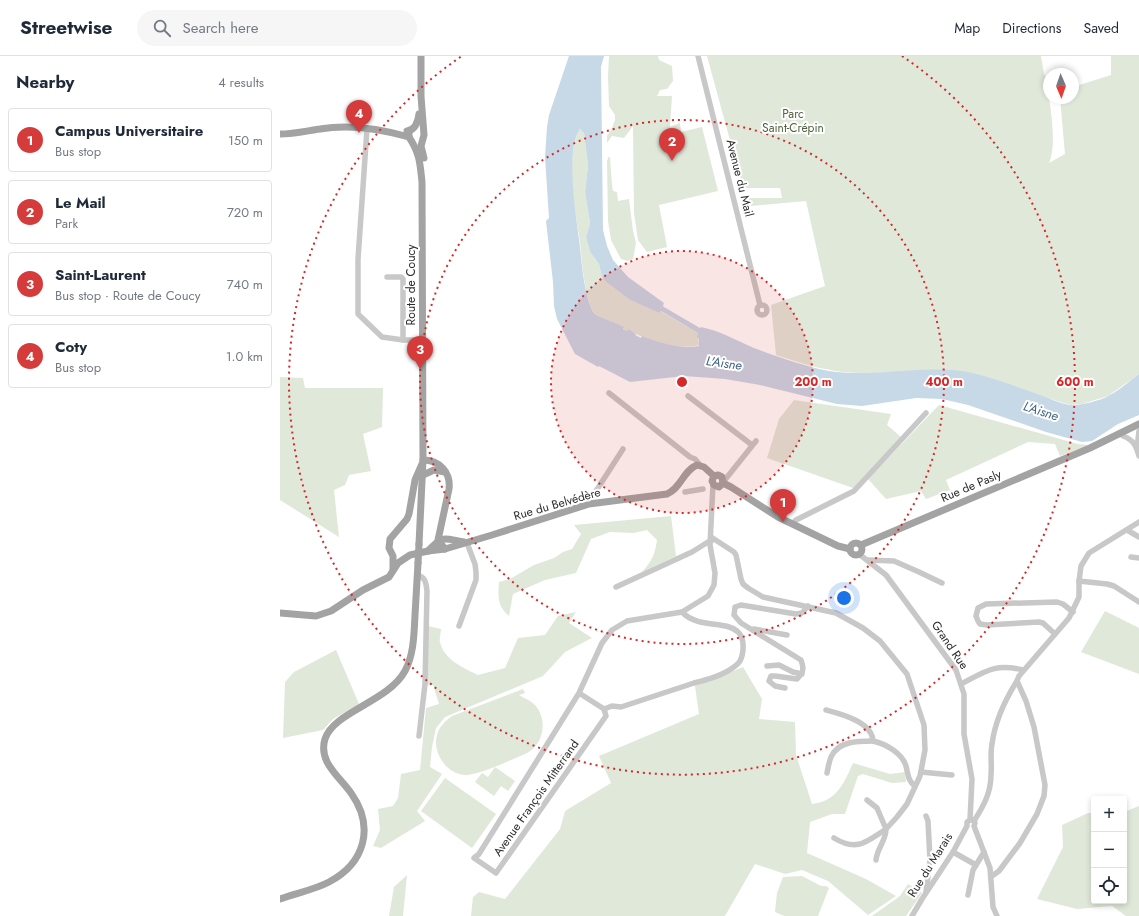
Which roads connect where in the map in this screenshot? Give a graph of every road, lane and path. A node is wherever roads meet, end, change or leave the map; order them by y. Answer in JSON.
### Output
{"nodes":[{"id":1,"x":421,"y":56,"type":"edge"},
{"id":2,"x":698,"y":56,"type":"edge"},
{"id":3,"x":421,"y":96,"type":"junction"},
{"id":4,"x":367,"y":129,"type":"junction"},
{"id":5,"x":423,"y":131,"type":"junction"},
{"id":6,"x":280,"y":133,"type":"edge"},
{"id":7,"x":411,"y":134,"type":"junction"},
{"id":8,"x":422,"y":139,"type":"junction"},
{"id":9,"x":422,"y":182,"type":"junction"},
{"id":10,"x":388,"y":277,"type":"dead end"},
{"id":11,"x":760,"y":305,"type":"dead end"},
{"id":12,"x":403,"y":340,"type":"junction"},
{"id":13,"x":423,"y":340,"type":"junction"},
{"id":14,"x":609,"y":393,"type":"dead end"},
{"id":15,"x":688,"y":396,"type":"dead end"},
{"id":16,"x":926,"y":413,"type":"dead end"},
{"id":17,"x":1139,"y":424,"type":"edge"},
{"id":18,"x":1139,"y":430,"type":"edge"},
{"id":19,"x":1123,"y":436,"type":"junction"},
{"id":20,"x":1090,"y":448,"type":"junction"},
{"id":21,"x":1137,"y":448,"type":"junction"},
{"id":22,"x":623,"y":449,"type":"dead end"},
{"id":23,"x":1139,"y":456,"type":"edge"},
{"id":24,"x":690,"y":457,"type":"junction"},
{"id":25,"x":423,"y":460,"type":"junction"},
{"id":26,"x":701,"y":466,"type":"junction"},
{"id":27,"x":692,"y":467,"type":"junction"},
{"id":28,"x":445,"y":472,"type":"junction"},
{"id":29,"x":423,"y":475,"type":"junction"},
{"id":30,"x":714,"y":476,"type":"junction"},
{"id":31,"x":720,"y":484,"type":"junction"},
{"id":32,"x":703,"y":489,"type":"dead end"},
{"id":33,"x":685,"y":492,"type":"dead end"},
{"id":34,"x":589,"y":504,"type":"junction"},
{"id":35,"x":441,"y":522,"type":"junction"},
{"id":36,"x":1139,"y":522,"type":"edge"},
{"id":37,"x":792,"y":524,"type":"junction"},
{"id":38,"x":1127,"y":530,"type":"junction"},
{"id":39,"x":1139,"y":537,"type":"edge"},
{"id":40,"x":448,"y":538,"type":"junction"},
{"id":41,"x":711,"y":539,"type":"junction"},
{"id":42,"x":438,"y":540,"type":"junction"},
{"id":43,"x":467,"y":543,"type":"junction"},
{"id":44,"x":861,"y":545,"type":"junction"},
{"id":45,"x":850,"y":548,"type":"junction"},
{"id":46,"x":445,"y":549,"type":"junction"},
{"id":47,"x":428,"y":550,"type":"junction"},
{"id":48,"x":859,"y":554,"type":"junction"},
{"id":49,"x":393,"y":556,"type":"junction"},
{"id":50,"x":1131,"y":557,"type":"dead end"},
{"id":51,"x":1139,"y":558,"type":"edge"},
{"id":52,"x":402,"y":559,"type":"junction"},
{"id":53,"x":868,"y":560,"type":"junction"},
{"id":54,"x":394,"y":570,"type":"junction"},
{"id":55,"x":418,"y":575,"type":"junction"},
{"id":56,"x":1078,"y":581,"type":"junction"},
{"id":57,"x":942,"y":583,"type":"dead end"},
{"id":58,"x":616,"y":588,"type":"dead end"},
{"id":59,"x":1139,"y":602,"type":"edge"},
{"id":60,"x":808,"y":606,"type":"junction"},
{"id":61,"x":682,"y":612,"type":"junction"},
{"id":62,"x":1073,"y":612,"type":"junction"},
{"id":63,"x":280,"y":613,"type":"edge"},
{"id":64,"x":459,"y":626,"type":"dead end"},
{"id":65,"x":750,"y":628,"type":"junction"},
{"id":66,"x":1055,"y":634,"type":"junction"},
{"id":67,"x":787,"y":635,"type":"dead end"},
{"id":68,"x":767,"y":666,"type":"dead end"},
{"id":69,"x":1023,"y":670,"type":"junction"},
{"id":70,"x":802,"y":674,"type":"junction"},
{"id":71,"x":1017,"y":681,"type":"junction"},
{"id":72,"x":962,"y":684,"type":"junction"},
{"id":73,"x":785,"y":688,"type":"dead end"},
{"id":74,"x":579,"y":693,"type":"junction"},
{"id":75,"x":604,"y":709,"type":"junction"},
{"id":76,"x":826,"y":710,"type":"dead end"},
{"id":77,"x":419,"y":736,"type":"dead end"},
{"id":78,"x":874,"y":741,"type":"junction"},
{"id":79,"x":921,"y":772,"type":"junction"},
{"id":80,"x":827,"y":773,"type":"dead end"},
{"id":81,"x":952,"y":775,"type":"dead end"},
{"id":82,"x":915,"y":786,"type":"junction"},
{"id":83,"x":867,"y":800,"type":"dead end"},
{"id":84,"x":926,"y":816,"type":"dead end"},
{"id":85,"x":971,"y":823,"type":"junction"},
{"id":86,"x":886,"y":829,"type":"junction"},
{"id":87,"x":834,"y":838,"type":"dead end"},
{"id":88,"x":953,"y":852,"type":"junction"},
{"id":89,"x":984,"y":852,"type":"junction"},
{"id":90,"x":876,"y":860,"type":"dead end"},
{"id":91,"x":976,"y":865,"type":"junction"},
{"id":92,"x":992,"y":876,"type":"junction"},
{"id":93,"x":926,"y":893,"type":"junction"},
{"id":94,"x":968,"y":895,"type":"dead end"},
{"id":95,"x":280,"y":899,"type":"edge"},
{"id":96,"x":912,"y":916,"type":"edge"},
{"id":97,"x":997,"y":916,"type":"edge"}],
"edges":[{"from":1,"to":3,"type":"main road"},
{"from":2,"to":11,"type":"street","name":"Avenue du Mail"},
{"from":3,"to":5,"type":"main road","name":"Route de Coucy"},
{"from":3,"to":7,"type":"main road"},
{"from":4,"to":6,"type":"main road"},
{"from":4,"to":7,"type":"main road"},
{"from":4,"to":12,"type":"street"},
{"from":5,"to":7,"type":"main road"},
{"from":5,"to":8,"type":"main road","name":"Route de Coucy"},
{"from":7,"to":8,"type":"main road"},
{"from":7,"to":9,"type":"main road","name":"Route de Coucy"},
{"from":8,"to":9,"type":"main road","name":"Route de Coucy"},
{"from":9,"to":13,"type":"main road","name":"Route de Coucy"},
{"from":10,"to":12,"type":"street"},
{"from":12,"to":13,"type":"street"},
{"from":13,"to":25,"type":"main road","name":"Route de Coucy"},
{"from":14,"to":24,"type":"street"},
{"from":15,"to":31,"type":"street"},
{"from":16,"to":37,"type":"street"},
{"from":17,"to":20,"type":"main road","name":"Rue de Pasly"},
{"from":18,"to":19,"type":"main road","name":"Rue de Pasly"},
{"from":18,"to":21,"type":"street"},
{"from":19,"to":20,"type":"main road","name":"Rue de Pasly"},
{"from":19,"to":21,"type":"street"},
{"from":20,"to":44,"type":"main road","name":"Rue de Pasly"},
{"from":21,"to":23,"type":"street"},
{"from":22,"to":34,"type":"street"},
{"from":24,"to":26,"type":"street"},
{"from":24,"to":27,"type":"street"},
{"from":25,"to":28,"type":"main road"},
{"from":25,"to":29,"type":"main road","name":"Route de Coucy"},
{"from":25,"to":49,"type":"main road"},
{"from":26,"to":27,"type":"main road"},
{"from":26,"to":30,"type":"main road"},
{"from":27,"to":34,"type":"main road","name":"Rue du Belvédère"},
{"from":28,"to":29,"type":"main road"},
{"from":28,"to":35,"type":"main road"},
{"from":29,"to":55,"type":"main road","name":"Route de Coucy","bridge":true},
{"from":30,"to":31,"type":"main road"},
{"from":30,"to":31,"type":"main road"},
{"from":31,"to":37,"type":"main road"},
{"from":31,"to":41,"type":"street","name":"Avenue François Mitterrand"},
{"from":32,"to":33,"type":"street"},
{"from":34,"to":43,"type":"main road","name":"Rue du Belvédère"},
{"from":35,"to":40,"type":"main road"},
{"from":35,"to":42,"type":"main road"},
{"from":36,"to":38,"type":"street"},
{"from":37,"to":45,"type":"main road"},
{"from":38,"to":39,"type":"street"},
{"from":38,"to":56,"type":"street"},
{"from":40,"to":42,"type":"main road"},
{"from":40,"to":43,"type":"main road"},
{"from":40,"to":46,"type":"main road"},
{"from":41,"to":58,"type":"street"},
{"from":41,"to":60,"type":"street"},
{"from":41,"to":61,"type":"street","name":"Avenue François Mitterrand"},
{"from":42,"to":46,"type":"main road"},
{"from":42,"to":47,"type":"main road"},
{"from":43,"to":46,"type":"main road","name":"Rue du Belvédère"},
{"from":43,"to":64,"type":"street"},
{"from":44,"to":45,"type":"main road"},
{"from":44,"to":48,"type":"main road"},
{"from":45,"to":48,"type":"main road"},
{"from":46,"to":47,"type":"main road","name":"Rue du Belvédère"},
{"from":47,"to":52,"type":"main road","name":"Rue du Belvédère"},
{"from":48,"to":53,"type":"street","name":"Grand Rue"},
{"from":49,"to":52,"type":"main road"},
{"from":49,"to":54,"type":"main road"},
{"from":50,"to":51,"type":"street"},
{"from":52,"to":54,"type":"main road"},
{"from":53,"to":57,"type":"street"},
{"from":53,"to":72,"type":"street","name":"Grand Rue"},
{"from":54,"to":63,"type":"main road"},
{"from":55,"to":77,"type":"street"},
{"from":55,"to":95,"type":"main road","name":"Route de Coucy"},
{"from":56,"to":59,"type":"street"},
{"from":56,"to":62,"type":"street"},
{"from":60,"to":65,"type":"street"},
{"from":60,"to":79,"type":"street"},
{"from":61,"to":74,"type":"street","name":"Avenue François Mitterrand"},
{"from":61,"to":75,"type":"street"},
{"from":62,"to":66,"type":"street","name":"Rue du Marais"},
{"from":62,"to":66,"type":"street"},
{"from":65,"to":67,"type":"street"},
{"from":65,"to":70,"type":"street"},
{"from":66,"to":69,"type":"street","name":"Rue du Marais"},
{"from":68,"to":70,"type":"street"},
{"from":69,"to":71,"type":"street","name":"Rue du Marais"},
{"from":69,"to":72,"type":"street"},
{"from":70,"to":73,"type":"street"},
{"from":71,"to":85,"type":"street","name":"Rue du Marais"},
{"from":71,"to":92,"type":"street"},
{"from":72,"to":85,"type":"street","name":"Grand Rue"},
{"from":74,"to":75,"type":"street"},
{"from":74,"to":75,"type":"street","name":"Avenue François Mitterrand"},
{"from":76,"to":78,"type":"street"},
{"from":78,"to":80,"type":"street"},
{"from":78,"to":82,"type":"street"},
{"from":79,"to":81,"type":"street"},
{"from":79,"to":82,"type":"street"},
{"from":82,"to":86,"type":"street"},
{"from":83,"to":86,"type":"street"},
{"from":84,"to":93,"type":"street"},
{"from":85,"to":88,"type":"street","name":"Rue du Marais"},
{"from":85,"to":89,"type":"street"},
{"from":86,"to":87,"type":"street"},
{"from":86,"to":90,"type":"street"},
{"from":88,"to":91,"type":"street"},
{"from":88,"to":93,"type":"street","name":"Rue du Marais"},
{"from":89,"to":91,"type":"street"},
{"from":89,"to":92,"type":"street"},
{"from":91,"to":94,"type":"street"},
{"from":92,"to":97,"type":"street"},
{"from":93,"to":96,"type":"street","name":"Rue du Marais"}]}
